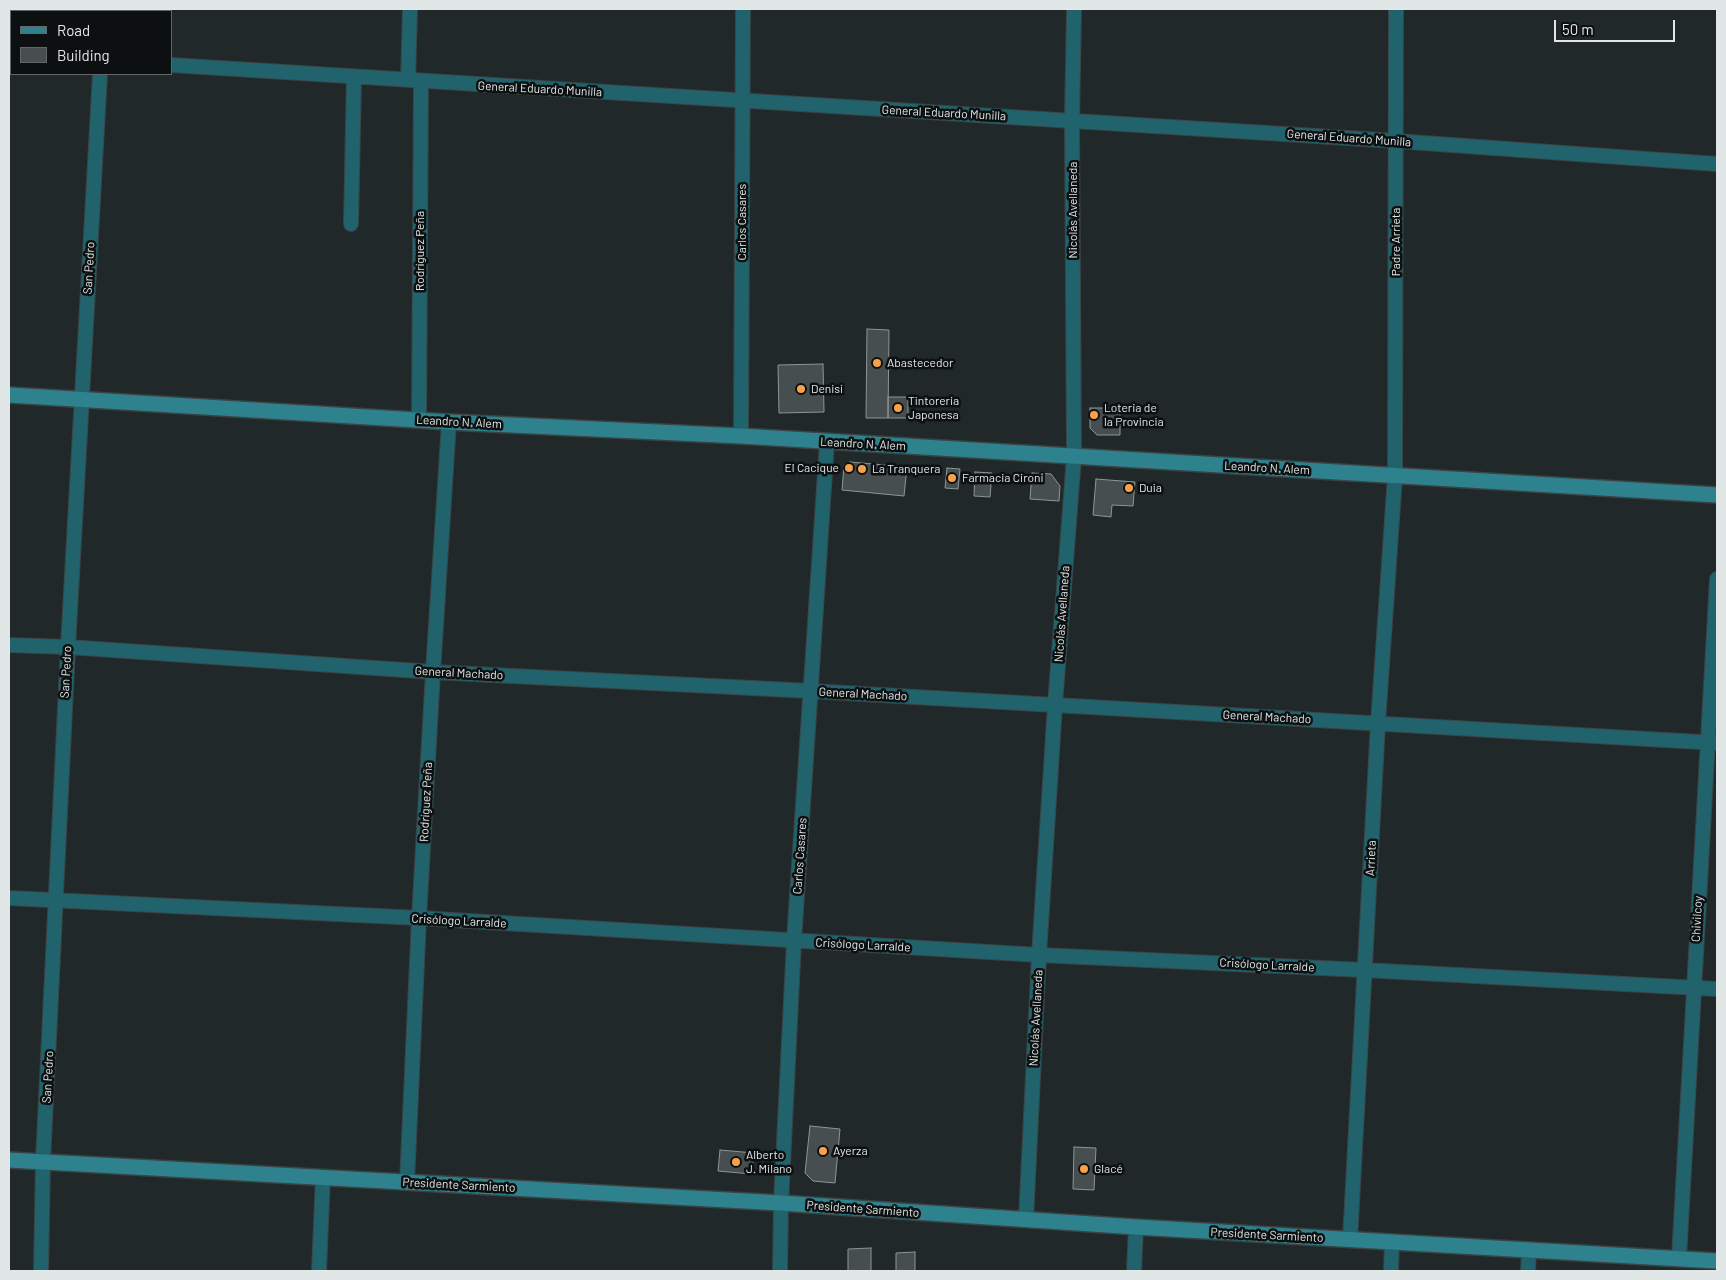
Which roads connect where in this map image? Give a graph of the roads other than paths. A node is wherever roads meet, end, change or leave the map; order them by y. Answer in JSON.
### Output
{"nodes":[{"id":1,"x":410,"y":9,"type":"edge"},
{"id":2,"x":743,"y":9,"type":"edge"},
{"id":3,"x":1074,"y":9,"type":"edge"},
{"id":4,"x":1396,"y":9,"type":"edge"},
{"id":5,"x":172,"y":65,"type":"edge"},
{"id":6,"x":100,"y":75,"type":"edge"},
{"id":7,"x":354,"y":77,"type":"junction"},
{"id":8,"x":414,"y":81,"type":"junction"},
{"id":9,"x":743,"y":101,"type":"junction"},
{"id":10,"x":1072,"y":121,"type":"junction"},
{"id":11,"x":1396,"y":141,"type":"junction"},
{"id":12,"x":1717,"y":164,"type":"edge"},
{"id":13,"x":351,"y":224,"type":"dead end"},
{"id":14,"x":9,"y":395,"type":"edge"},
{"id":15,"x":82,"y":399,"type":"junction"},
{"id":16,"x":419,"y":420,"type":"junction"},
{"id":17,"x":449,"y":422,"type":"junction"},
{"id":18,"x":741,"y":436,"type":"junction"},
{"id":19,"x":827,"y":442,"type":"junction"},
{"id":20,"x":1074,"y":457,"type":"junction"},
{"id":21,"x":1395,"y":476,"type":"junction"},
{"id":22,"x":1717,"y":495,"type":"edge"},
{"id":23,"x":1717,"y":579,"type":"edge"},
{"id":24,"x":9,"y":645,"type":"edge"},
{"id":25,"x":68,"y":647,"type":"junction"},
{"id":26,"x":433,"y":672,"type":"junction"},
{"id":27,"x":812,"y":691,"type":"junction"},
{"id":28,"x":1055,"y":705,"type":"junction"},
{"id":29,"x":1378,"y":724,"type":"junction"},
{"id":30,"x":1712,"y":743,"type":"edge"},
{"id":31,"x":9,"y":898,"type":"edge"},
{"id":32,"x":56,"y":901,"type":"junction"},
{"id":33,"x":419,"y":918,"type":"junction"},
{"id":34,"x":794,"y":941,"type":"junction"},
{"id":35,"x":1040,"y":955,"type":"junction"},
{"id":36,"x":1364,"y":970,"type":"junction"},
{"id":37,"x":1694,"y":988,"type":"junction"},
{"id":38,"x":1717,"y":989,"type":"edge"},
{"id":39,"x":9,"y":1160,"type":"edge"},
{"id":40,"x":44,"y":1162,"type":"junction"},
{"id":41,"x":323,"y":1177,"type":"junction"},
{"id":42,"x":407,"y":1182,"type":"junction"},
{"id":43,"x":782,"y":1203,"type":"junction"},
{"id":44,"x":1026,"y":1219,"type":"junction"},
{"id":45,"x":1136,"y":1227,"type":"junction"},
{"id":46,"x":1350,"y":1240,"type":"junction"},
{"id":47,"x":1392,"y":1242,"type":"junction"},
{"id":48,"x":1528,"y":1250,"type":"junction"},
{"id":49,"x":1679,"y":1258,"type":"junction"},
{"id":50,"x":1717,"y":1260,"type":"edge"},
{"id":51,"x":41,"y":1271,"type":"edge"},
{"id":52,"x":319,"y":1271,"type":"edge"},
{"id":53,"x":780,"y":1271,"type":"edge"},
{"id":54,"x":1134,"y":1271,"type":"edge"},
{"id":55,"x":1392,"y":1271,"type":"edge"},
{"id":56,"x":1528,"y":1271,"type":"edge"}],
"edges":[{"from":1,"to":8,"type":"street","name":"Rodríguez Peña"},
{"from":2,"to":9,"type":"street","name":"Carlos Casares"},
{"from":3,"to":10,"type":"street","name":"Nicolás Avellaneda"},
{"from":4,"to":11,"type":"street","name":"Padre Arrieta"},
{"from":5,"to":7,"type":"street","name":"General Eduardo Munilla"},
{"from":6,"to":15,"type":"street","name":"San Pedro"},
{"from":7,"to":8,"type":"street","name":"General Eduardo Munilla"},
{"from":7,"to":13,"type":"street"},
{"from":8,"to":9,"type":"street","name":"General Eduardo Munilla"},
{"from":8,"to":16,"type":"street","name":"Rodríguez Peña"},
{"from":9,"to":10,"type":"street","name":"General Eduardo Munilla"},
{"from":9,"to":18,"type":"street","name":"Carlos Casares"},
{"from":10,"to":11,"type":"street","name":"General Eduardo Munilla"},
{"from":10,"to":20,"type":"street","name":"Nicolás Avellaneda"},
{"from":11,"to":12,"type":"street","name":"General Eduardo Munilla"},
{"from":11,"to":21,"type":"street","name":"Padre Arrieta"},
{"from":14,"to":15,"type":"main road","name":"Leandro N. Alem"},
{"from":15,"to":16,"type":"main road","name":"Leandro N. Alem"},
{"from":15,"to":25,"type":"street","name":"San Pedro"},
{"from":16,"to":17,"type":"main road","name":"Leandro N. Alem"},
{"from":17,"to":18,"type":"main road","name":"Leandro N. Alem"},
{"from":17,"to":26,"type":"street","name":"Rodríguez Peña"},
{"from":18,"to":19,"type":"main road","name":"Leandro N. Alem"},
{"from":19,"to":20,"type":"main road","name":"Leandro N. Alem"},
{"from":19,"to":27,"type":"street","name":"Carlos Casares"},
{"from":20,"to":21,"type":"main road","name":"Leandro N. Alem"},
{"from":20,"to":28,"type":"street","name":"Nicolás Avellaneda"},
{"from":21,"to":22,"type":"main road","name":"Leandro N. Alem"},
{"from":21,"to":29,"type":"street","name":"Arrieta"},
{"from":23,"to":30,"type":"street","name":"Chivilcoy"},
{"from":24,"to":25,"type":"street","name":"General Machado"},
{"from":25,"to":26,"type":"street","name":"General Machado"},
{"from":25,"to":32,"type":"street","name":"San Pedro"},
{"from":26,"to":27,"type":"street","name":"General Machado"},
{"from":26,"to":33,"type":"street","name":"Rodríguez Peña"},
{"from":27,"to":28,"type":"street","name":"General Machado"},
{"from":27,"to":34,"type":"street","name":"Carlos Casares"},
{"from":28,"to":29,"type":"street","name":"General Machado"},
{"from":28,"to":35,"type":"street","name":"Nicolás Avellaneda"},
{"from":29,"to":30,"type":"street","name":"General Machado"},
{"from":29,"to":36,"type":"street","name":"Arrieta"},
{"from":30,"to":37,"type":"street","name":"Chivilcoy"},
{"from":31,"to":32,"type":"street","name":"Crisólogo Larralde"},
{"from":32,"to":33,"type":"street","name":"Crisólogo Larralde"},
{"from":32,"to":40,"type":"street","name":"San Pedro"},
{"from":33,"to":34,"type":"street","name":"Crisólogo Larralde"},
{"from":33,"to":42,"type":"street","name":"Rodríguez Peña"},
{"from":34,"to":35,"type":"street","name":"Crisólogo Larralde"},
{"from":34,"to":43,"type":"street","name":"Carlos Casares"},
{"from":35,"to":36,"type":"street","name":"Crisólogo Larralde"},
{"from":35,"to":44,"type":"street","name":"Nicolás Avellaneda"},
{"from":36,"to":37,"type":"street","name":"Crisólogo Larralde"},
{"from":36,"to":46,"type":"street","name":"Arrieta"},
{"from":37,"to":38,"type":"street","name":"Crisólogo Larralde"},
{"from":37,"to":49,"type":"street","name":"Chivilcoy"},
{"from":39,"to":40,"type":"main road","name":"Presidente Sarmiento"},
{"from":40,"to":41,"type":"main road","name":"Presidente Sarmiento"},
{"from":40,"to":51,"type":"street","name":"San Pedro"},
{"from":41,"to":42,"type":"main road","name":"Presidente Sarmiento"},
{"from":41,"to":52,"type":"street"},
{"from":42,"to":43,"type":"main road","name":"Presidente Sarmiento"},
{"from":43,"to":44,"type":"main road","name":"Presidente Sarmiento"},
{"from":43,"to":53,"type":"street","name":"Carlos Casares"},
{"from":44,"to":45,"type":"main road","name":"Presidente Sarmiento"},
{"from":45,"to":46,"type":"main road","name":"Presidente Sarmiento"},
{"from":45,"to":54,"type":"street"},
{"from":46,"to":47,"type":"main road","name":"Presidente Sarmiento"},
{"from":47,"to":48,"type":"main road","name":"Presidente Sarmiento"},
{"from":47,"to":55,"type":"street"},
{"from":48,"to":49,"type":"main road","name":"Presidente Sarmiento"},
{"from":48,"to":56,"type":"street"},
{"from":49,"to":50,"type":"main road","name":"Presidente Sarmiento"}]}
